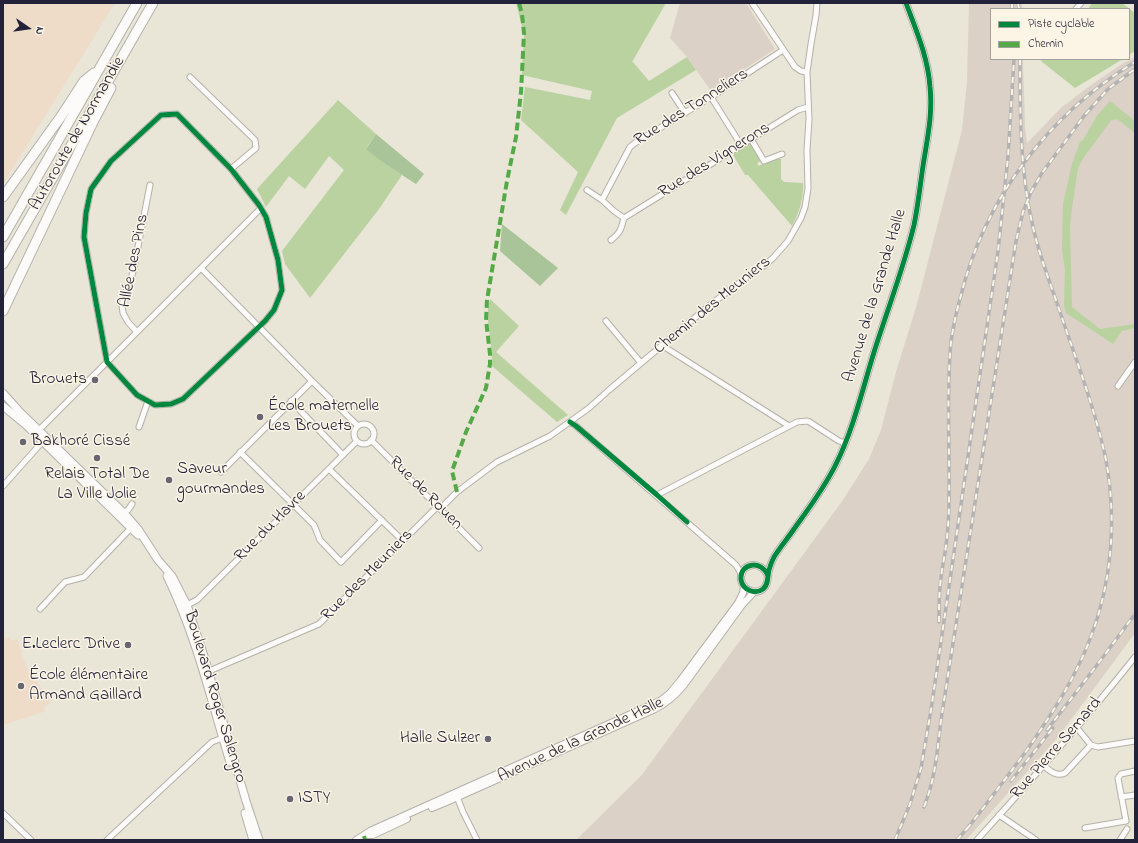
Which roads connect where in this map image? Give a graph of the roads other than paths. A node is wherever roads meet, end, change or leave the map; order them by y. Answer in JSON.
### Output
{"nodes":[{"id":1,"x":137,"y":3,"type":"edge"},
{"id":2,"x":153,"y":3,"type":"edge"},
{"id":3,"x":752,"y":3,"type":"edge"},
{"id":4,"x":817,"y":3,"type":"edge"},
{"id":5,"x":906,"y":3,"type":"edge"},
{"id":6,"x":783,"y":50,"type":"junction"},
{"id":7,"x":119,"y":63,"type":"junction"},
{"id":8,"x":99,"y":69,"type":"junction"},
{"id":9,"x":807,"y":72,"type":"junction"},
{"id":10,"x":190,"y":77,"type":"dead end"},
{"id":11,"x":672,"y":93,"type":"dead end"},
{"id":12,"x":711,"y":97,"type":"junction"},
{"id":13,"x":808,"y":107,"type":"junction"},
{"id":14,"x":685,"y":113,"type":"junction"},
{"id":15,"x":751,"y":139,"type":"junction"},
{"id":16,"x":741,"y":145,"type":"junction"},
{"id":17,"x":782,"y":154,"type":"dead end"},
{"id":18,"x":232,"y":169,"type":"junction"},
{"id":19,"x":150,"y":185,"type":"dead end"},
{"id":20,"x":587,"y":190,"type":"dead end"},
{"id":21,"x":3,"y":197,"type":"edge"},
{"id":22,"x":602,"y":200,"type":"junction"},
{"id":23,"x":261,"y":208,"type":"junction"},
{"id":24,"x":624,"y":218,"type":"junction"},
{"id":25,"x":3,"y":237,"type":"edge"},
{"id":26,"x":610,"y":240,"type":"dead end"},
{"id":27,"x":3,"y":264,"type":"edge"},
{"id":28,"x":201,"y":268,"type":"junction"},
{"id":29,"x":3,"y":311,"type":"edge"},
{"id":30,"x":606,"y":321,"type":"dead end"},
{"id":31,"x":258,"y":327,"type":"junction"},
{"id":32,"x":137,"y":332,"type":"junction"},
{"id":33,"x":663,"y":346,"type":"junction"},
{"id":34,"x":107,"y":362,"type":"junction"},
{"id":35,"x":1135,"y":362,"type":"edge"},
{"id":36,"x":641,"y":363,"type":"junction"},
{"id":37,"x":312,"y":380,"type":"junction"},
{"id":38,"x":1118,"y":386,"type":"dead end"},
{"id":39,"x":3,"y":393,"type":"edge"},
{"id":40,"x":148,"y":401,"type":"junction"},
{"id":41,"x":291,"y":401,"type":"junction"},
{"id":42,"x":3,"y":406,"type":"edge"},
{"id":43,"x":570,"y":422,"type":"junction"},
{"id":44,"x":358,"y":426,"type":"junction"},
{"id":45,"x":789,"y":426,"type":"junction"},
{"id":46,"x":139,"y":427,"type":"dead end"},
{"id":47,"x":37,"y":432,"type":"junction"},
{"id":48,"x":44,"y":440,"type":"junction"},
{"id":49,"x":371,"y":440,"type":"junction"},
{"id":50,"x":357,"y":441,"type":"junction"},
{"id":51,"x":845,"y":443,"type":"junction"},
{"id":52,"x":240,"y":452,"type":"junction"},
{"id":53,"x":343,"y":455,"type":"junction"},
{"id":54,"x":329,"y":468,"type":"junction"},
{"id":55,"x":221,"y":472,"type":"dead end"},
{"id":56,"x":85,"y":483,"type":"junction"},
{"id":57,"x":3,"y":486,"type":"edge"},
{"id":58,"x":103,"y":493,"type":"junction"},
{"id":59,"x":657,"y":495,"type":"junction"},
{"id":60,"x":132,"y":504,"type":"dead end"},
{"id":61,"x":293,"y":504,"type":"junction"},
{"id":62,"x":437,"y":506,"type":"junction"},
{"id":63,"x":121,"y":514,"type":"junction"},
{"id":64,"x":382,"y":520,"type":"junction"},
{"id":65,"x":133,"y":526,"type":"junction"},
{"id":66,"x":403,"y":541,"type":"junction"},
{"id":67,"x":479,"y":548,"type":"dead end"},
{"id":68,"x":774,"y":556,"type":"junction"},
{"id":69,"x":736,"y":564,"type":"junction"},
{"id":70,"x":749,"y":566,"type":"junction"},
{"id":71,"x":760,"y":566,"type":"junction"},
{"id":72,"x":742,"y":575,"type":"junction"},
{"id":73,"x":768,"y":576,"type":"junction"},
{"id":74,"x":744,"y":586,"type":"junction"},
{"id":75,"x":754,"y":592,"type":"junction"},
{"id":76,"x":184,"y":606,"type":"junction"},
{"id":77,"x":40,"y":609,"type":"dead end"},
{"id":78,"x":1135,"y":657,"type":"edge"},
{"id":79,"x":206,"y":672,"type":"junction"},
{"id":80,"x":1077,"y":728,"type":"junction"},
{"id":81,"x":225,"y":737,"type":"junction"},
{"id":82,"x":1135,"y":741,"type":"edge"},
{"id":83,"x":1092,"y":745,"type":"junction"},
{"id":84,"x":1044,"y":766,"type":"junction"},
{"id":85,"x":1135,"y":771,"type":"edge"},
{"id":86,"x":456,"y":795,"type":"junction"},
{"id":87,"x":1135,"y":795,"type":"edge"},
{"id":88,"x":1121,"y":797,"type":"junction"},
{"id":89,"x":3,"y":813,"type":"edge"},
{"id":90,"x":1000,"y":815,"type":"junction"},
{"id":91,"x":1085,"y":828,"type":"dead end"},
{"id":92,"x":1127,"y":829,"type":"dead end"},
{"id":93,"x":365,"y":837,"type":"edge"},
{"id":94,"x":31,"y":840,"type":"edge"},
{"id":95,"x":107,"y":840,"type":"edge"},
{"id":96,"x":253,"y":840,"type":"edge"},
{"id":97,"x":259,"y":840,"type":"edge"},
{"id":98,"x":356,"y":840,"type":"edge"},
{"id":99,"x":477,"y":840,"type":"edge"},
{"id":100,"x":977,"y":840,"type":"edge"},
{"id":101,"x":1036,"y":840,"type":"edge"},
{"id":102,"x":1120,"y":840,"type":"edge"}],
"edges":[{"from":1,"to":8,"type":"highway","name":"Autoroute de Normandie"},
{"from":2,"to":7,"type":"highway","name":"Autoroute de Normandie"},
{"from":3,"to":6,"type":"street"},
{"from":4,"to":9,"type":"street","name":"Chemin des Meuniers"},
{"from":5,"to":51,"type":"street","name":"Avenue de la Grande Halle"},
{"from":6,"to":9,"type":"street"},
{"from":6,"to":12,"type":"street","name":"Rue des Tonneliers"},
{"from":7,"to":27,"type":"highway","name":"Autoroute de Normandie"},
{"from":7,"to":29,"type":"highway"},
{"from":8,"to":21,"type":"highway"},
{"from":8,"to":25,"type":"highway","name":"Autoroute de Normandie"},
{"from":9,"to":13,"type":"street","name":"Chemin des Meuniers"},
{"from":10,"to":18,"type":"street"},
{"from":11,"to":14,"type":"street"},
{"from":12,"to":14,"type":"street","name":"Rue des Tonneliers"},
{"from":12,"to":16,"type":"street"},
{"from":13,"to":15,"type":"street","name":"Rue des Vignerons"},
{"from":13,"to":33,"type":"street","name":"Chemin des Meuniers"},
{"from":14,"to":22,"type":"street","name":"Rue des Tonneliers"},
{"from":15,"to":16,"type":"street","name":"Rue des Vignerons"},
{"from":15,"to":17,"type":"street"},
{"from":16,"to":24,"type":"street","name":"Rue des Vignerons"},
{"from":18,"to":23,"type":"street"},
{"from":18,"to":34,"type":"street"},
{"from":19,"to":32,"type":"street","name":"Allée des Pins"},
{"from":20,"to":22,"type":"street"},
{"from":22,"to":24,"type":"street"},
{"from":23,"to":28,"type":"street"},
{"from":23,"to":31,"type":"street"},
{"from":24,"to":26,"type":"street"},
{"from":28,"to":31,"type":"street"},
{"from":28,"to":32,"type":"street"},
{"from":30,"to":36,"type":"street"},
{"from":31,"to":37,"type":"street"},
{"from":31,"to":40,"type":"street"},
{"from":32,"to":34,"type":"street"},
{"from":33,"to":36,"type":"street","name":"Chemin des Meuniers"},
{"from":33,"to":45,"type":"street"},
{"from":34,"to":40,"type":"street"},
{"from":34,"to":47,"type":"street"},
{"from":35,"to":38,"type":"street"},
{"from":36,"to":43,"type":"street","name":"Chemin des Meuniers"},
{"from":37,"to":41,"type":"street"},
{"from":37,"to":44,"type":"street"},
{"from":39,"to":47,"type":"main road","name":"Boulevard Roger Salengro"},
{"from":40,"to":46,"type":"street"},
{"from":41,"to":52,"type":"street"},
{"from":41,"to":53,"type":"street"},
{"from":42,"to":47,"type":"main road","name":"Boulevard Roger Salengro"},
{"from":43,"to":59,"type":"street"},
{"from":43,"to":62,"type":"street","name":"Chemin des Meuniers"},
{"from":44,"to":49,"type":"street"},
{"from":44,"to":50,"type":"street"},
{"from":45,"to":51,"type":"street"},
{"from":45,"to":59,"type":"street"},
{"from":47,"to":48,"type":"main road","name":"Boulevard Roger Salengro"},
{"from":48,"to":56,"type":"main road","name":"Boulevard Roger Salengro"},
{"from":48,"to":57,"type":"street"},
{"from":48,"to":58,"type":"main road","name":"Boulevard Roger Salengro"},
{"from":49,"to":50,"type":"street"},
{"from":49,"to":62,"type":"street","name":"Rue de Rouen"},
{"from":50,"to":53,"type":"street","name":"Rue du Havre"},
{"from":51,"to":68,"type":"street","name":"Avenue de la Grande Halle"},
{"from":52,"to":55,"type":"street"},
{"from":52,"to":61,"type":"street"},
{"from":53,"to":54,"type":"street","name":"Rue du Havre"},
{"from":54,"to":61,"type":"street","name":"Rue du Havre"},
{"from":54,"to":64,"type":"street"},
{"from":56,"to":58,"type":"main road"},
{"from":56,"to":63,"type":"main road","name":"Boulevard Roger Salengro"},
{"from":58,"to":63,"type":"main road","name":"Boulevard Roger Salengro"},
{"from":59,"to":69,"type":"street"},
{"from":60,"to":63,"type":"street"},
{"from":61,"to":64,"type":"street"},
{"from":61,"to":76,"type":"street","name":"Rue du Havre"},
{"from":62,"to":66,"type":"street","name":"Rue des Meuniers"},
{"from":62,"to":67,"type":"street","name":"Rue de Rouen"},
{"from":63,"to":65,"type":"main road","name":"Boulevard Roger Salengro"},
{"from":64,"to":66,"type":"street"},
{"from":65,"to":76,"type":"main road","name":"Boulevard Roger Salengro"},
{"from":65,"to":77,"type":"street"},
{"from":66,"to":79,"type":"street","name":"Rue des Meuniers"},
{"from":68,"to":71,"type":"street","name":"Avenue de la Grande Halle"},
{"from":68,"to":73,"type":"street","name":"Avenue de la Grande Halle"},
{"from":69,"to":70,"type":"street"},
{"from":69,"to":72,"type":"street"},
{"from":70,"to":71,"type":"street"},
{"from":70,"to":72,"type":"street"},
{"from":71,"to":73,"type":"street"},
{"from":72,"to":74,"type":"street"},
{"from":73,"to":75,"type":"street","name":"Avenue de la Grande Halle"},
{"from":74,"to":75,"type":"street"},
{"from":74,"to":86,"type":"street","name":"Avenue de la Grande Halle"},
{"from":75,"to":86,"type":"street","name":"Avenue de la Grande Halle"},
{"from":76,"to":79,"type":"main road","name":"Boulevard Roger Salengro"},
{"from":78,"to":80,"type":"street","name":"Rue Pierre Semard"},
{"from":79,"to":81,"type":"main road","name":"Boulevard Roger Salengro"},
{"from":80,"to":83,"type":"street","name":"Rue Pierre Semard"},
{"from":80,"to":84,"type":"street","name":"Rue Pierre Semard"},
{"from":81,"to":95,"type":"street"},
{"from":81,"to":96,"type":"main road","name":"Boulevard Roger Salengro"},
{"from":81,"to":97,"type":"main road","name":"Boulevard Roger Salengro"},
{"from":82,"to":83,"type":"street"},
{"from":83,"to":84,"type":"street"},
{"from":84,"to":90,"type":"street","name":"Rue Pierre Semard"},
{"from":85,"to":88,"type":"street"},
{"from":86,"to":93,"type":"street","name":"Avenue de la Grande Halle"},
{"from":86,"to":99,"type":"street"},
{"from":87,"to":88,"type":"street"},
{"from":88,"to":91,"type":"street"},
{"from":89,"to":94,"type":"street"},
{"from":90,"to":100,"type":"street","name":"Rue Pierre Semard"},
{"from":90,"to":101,"type":"street"},
{"from":92,"to":102,"type":"street"},
{"from":93,"to":98,"type":"street","name":"Avenue de la Grande Halle"}]}
